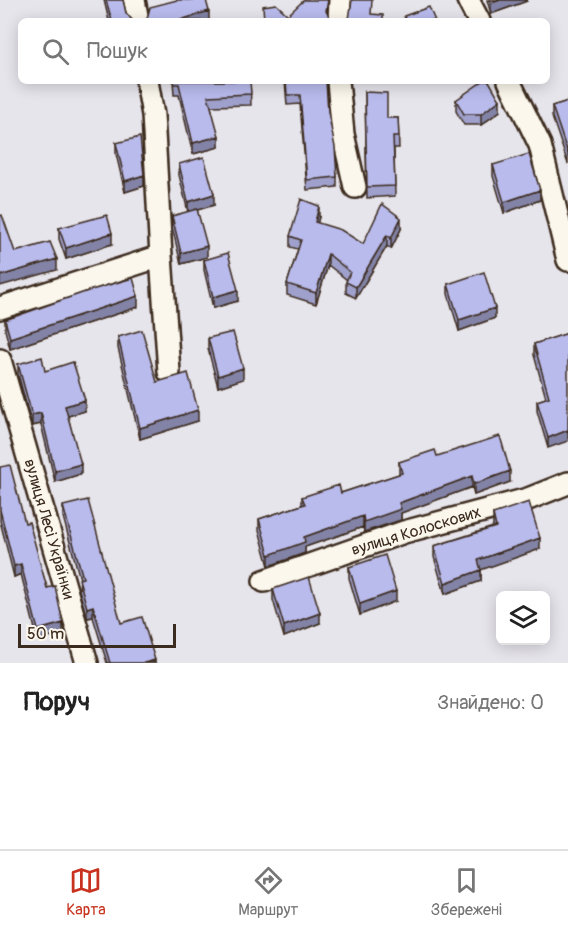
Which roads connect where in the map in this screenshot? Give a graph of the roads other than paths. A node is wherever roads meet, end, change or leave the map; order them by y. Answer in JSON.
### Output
{"nodes":[{"id":1,"x":134,"y":0,"type":"edge"},
{"id":2,"x":340,"y":0,"type":"edge"},
{"id":3,"x":468,"y":0,"type":"edge"},
{"id":4,"x":137,"y":18,"type":"edge"},
{"id":5,"x":339,"y":18,"type":"edge"},
{"id":6,"x":477,"y":18,"type":"edge"},
{"id":7,"x":148,"y":84,"type":"edge"},
{"id":8,"x":338,"y":84,"type":"edge"},
{"id":9,"x":510,"y":84,"type":"edge"},
{"id":10,"x":355,"y":187,"type":"dead end"},
{"id":11,"x":161,"y":256,"type":"junction"},
{"id":12,"x":568,"y":260,"type":"edge"},
{"id":13,"x":0,"y":308,"type":"edge"},
{"id":14,"x":0,"y":360,"type":"edge"},
{"id":15,"x":169,"y":372,"type":"dead end"},
{"id":16,"x":568,"y":483,"type":"edge"},
{"id":17,"x":264,"y":581,"type":"dead end"},
{"id":18,"x":87,"y":663,"type":"edge"}],
"edges":[{"from":1,"to":4,"type":"street"},
{"from":2,"to":5,"type":"street"},
{"from":3,"to":6,"type":"street"},
{"from":7,"to":11,"type":"street"},
{"from":8,"to":10,"type":"street"},
{"from":9,"to":12,"type":"street"},
{"from":11,"to":13,"type":"street"},
{"from":11,"to":15,"type":"street"},
{"from":14,"to":18,"type":"street","name":"вулиця Лесі Українки"},
{"from":16,"to":17,"type":"street","name":"вулиця Колоскових"}]}
